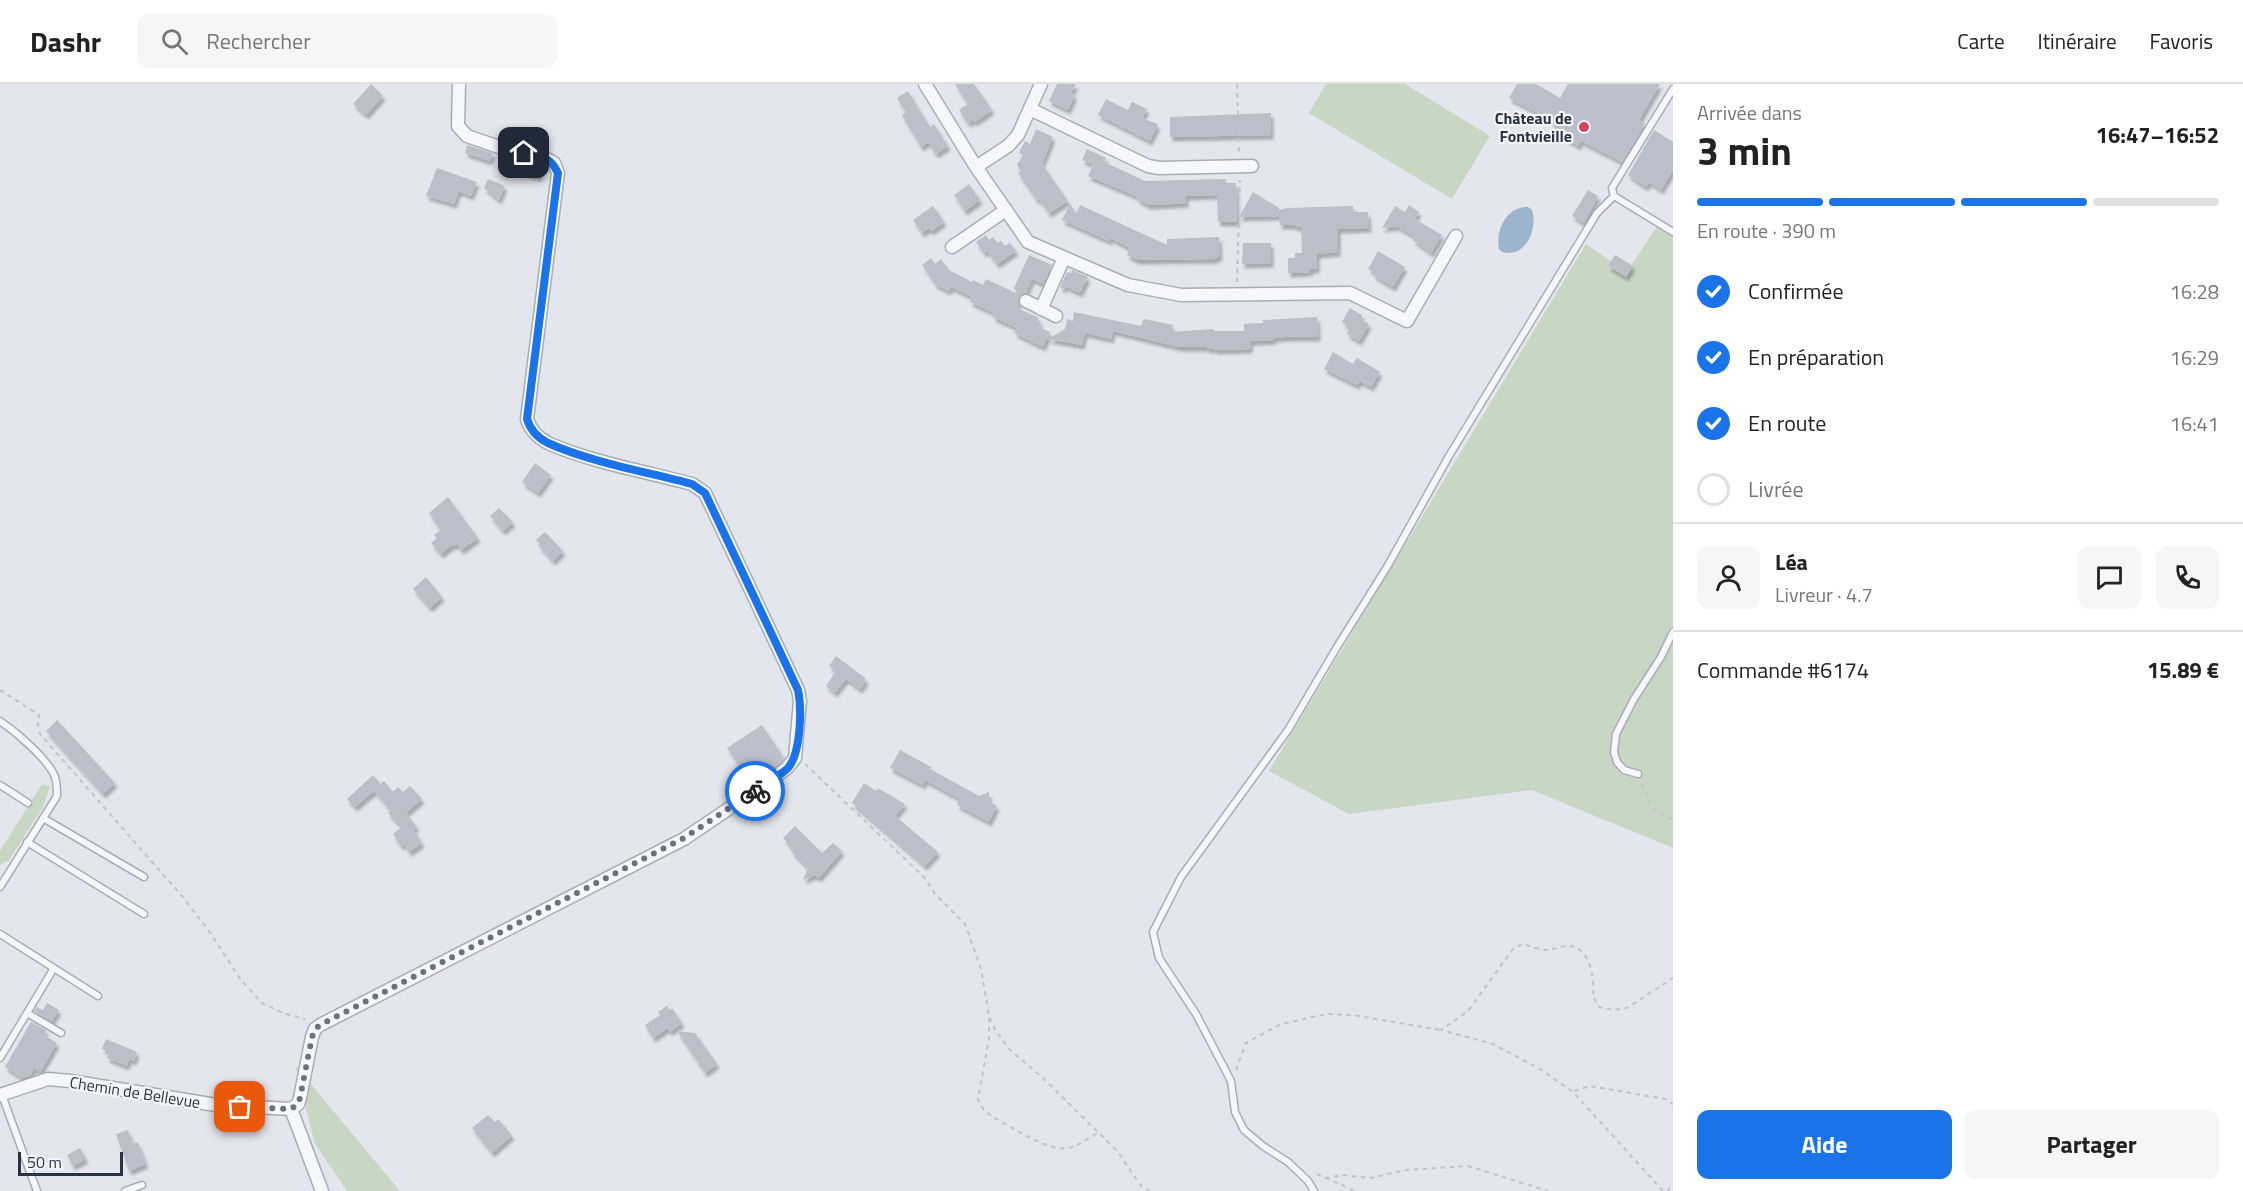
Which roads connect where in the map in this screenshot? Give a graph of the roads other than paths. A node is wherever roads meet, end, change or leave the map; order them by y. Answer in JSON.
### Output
{"nodes":[{"id":1,"x":459,"y":84,"type":"edge"},
{"id":2,"x":926,"y":84,"type":"edge"},
{"id":3,"x":1041,"y":84,"type":"edge"},
{"id":4,"x":1673,"y":89,"type":"edge"},
{"id":5,"x":1030,"y":109,"type":"junction"},
{"id":6,"x":976,"y":166,"type":"junction"},
{"id":7,"x":1246,"y":166,"type":"road end"},
{"id":8,"x":1614,"y":196,"type":"junction"},
{"id":9,"x":1006,"y":210,"type":"junction"},
{"id":10,"x":1673,"y":232,"type":"edge"},
{"id":11,"x":1456,"y":236,"type":"dead end"},
{"id":12,"x":952,"y":248,"type":"dead end"},
{"id":13,"x":1064,"y":258,"type":"junction"},
{"id":14,"x":1026,"y":301,"type":"dead end"},
{"id":15,"x":1041,"y":309,"type":"junction"},
{"id":16,"x":1056,"y":316,"type":"dead end"},
{"id":17,"x":1673,"y":632,"type":"edge"},
{"id":18,"x":0,"y":721,"type":"edge"},
{"id":19,"x":1638,"y":774,"type":"road end"},
{"id":20,"x":0,"y":785,"type":"edge"},
{"id":21,"x":28,"y":803,"type":"dead end"},
{"id":22,"x":43,"y":818,"type":"junction"},
{"id":23,"x":27,"y":842,"type":"junction"},
{"id":24,"x":144,"y":877,"type":"dead end"},
{"id":25,"x":0,"y":886,"type":"edge"},
{"id":26,"x":144,"y":914,"type":"dead end"},
{"id":27,"x":0,"y":934,"type":"edge"},
{"id":28,"x":54,"y":968,"type":"junction"},
{"id":29,"x":98,"y":996,"type":"dead end"},
{"id":30,"x":27,"y":1013,"type":"junction"},
{"id":31,"x":61,"y":1033,"type":"dead end"},
{"id":32,"x":0,"y":1039,"type":"edge"},
{"id":33,"x":8,"y":1043,"type":"junction"},
{"id":34,"x":0,"y":1058,"type":"edge"},
{"id":35,"x":1,"y":1094,"type":"edge"},
{"id":36,"x":291,"y":1109,"type":"junction"},
{"id":37,"x":142,"y":1185,"type":"dead end"},
{"id":38,"x":37,"y":1191,"type":"edge"},
{"id":39,"x":125,"y":1191,"type":"edge"},
{"id":40,"x":322,"y":1191,"type":"edge"},
{"id":41,"x":1314,"y":1191,"type":"edge"}],
"edges":[{"from":1,"to":36,"type":"street"},
{"from":2,"to":6,"type":"street"},
{"from":3,"to":5,"type":"street"},
{"from":4,"to":8,"type":"lane"},
{"from":5,"to":6,"type":"street"},
{"from":5,"to":7,"type":"street"},
{"from":6,"to":9,"type":"street"},
{"from":8,"to":10,"type":"lane"},
{"from":8,"to":41,"type":"lane"},
{"from":9,"to":12,"type":"street"},
{"from":9,"to":13,"type":"street"},
{"from":11,"to":13,"type":"street"},
{"from":13,"to":15,"type":"street"},
{"from":14,"to":15,"type":"street"},
{"from":15,"to":16,"type":"street"},
{"from":17,"to":19,"type":"lane"},
{"from":18,"to":22,"type":"lane"},
{"from":20,"to":21,"type":"lane"},
{"from":22,"to":23,"type":"lane"},
{"from":22,"to":24,"type":"lane"},
{"from":23,"to":25,"type":"lane"},
{"from":23,"to":26,"type":"lane"},
{"from":27,"to":28,"type":"lane"},
{"from":28,"to":29,"type":"lane"},
{"from":28,"to":30,"type":"lane"},
{"from":30,"to":31,"type":"lane"},
{"from":30,"to":33,"type":"lane"},
{"from":32,"to":33,"type":"lane"},
{"from":33,"to":34,"type":"lane"},
{"from":35,"to":36,"type":"street","name":"Chemin de Bellevue"},
{"from":35,"to":38,"type":"lane"},
{"from":36,"to":40,"type":"street"},
{"from":37,"to":39,"type":"lane"}]}
